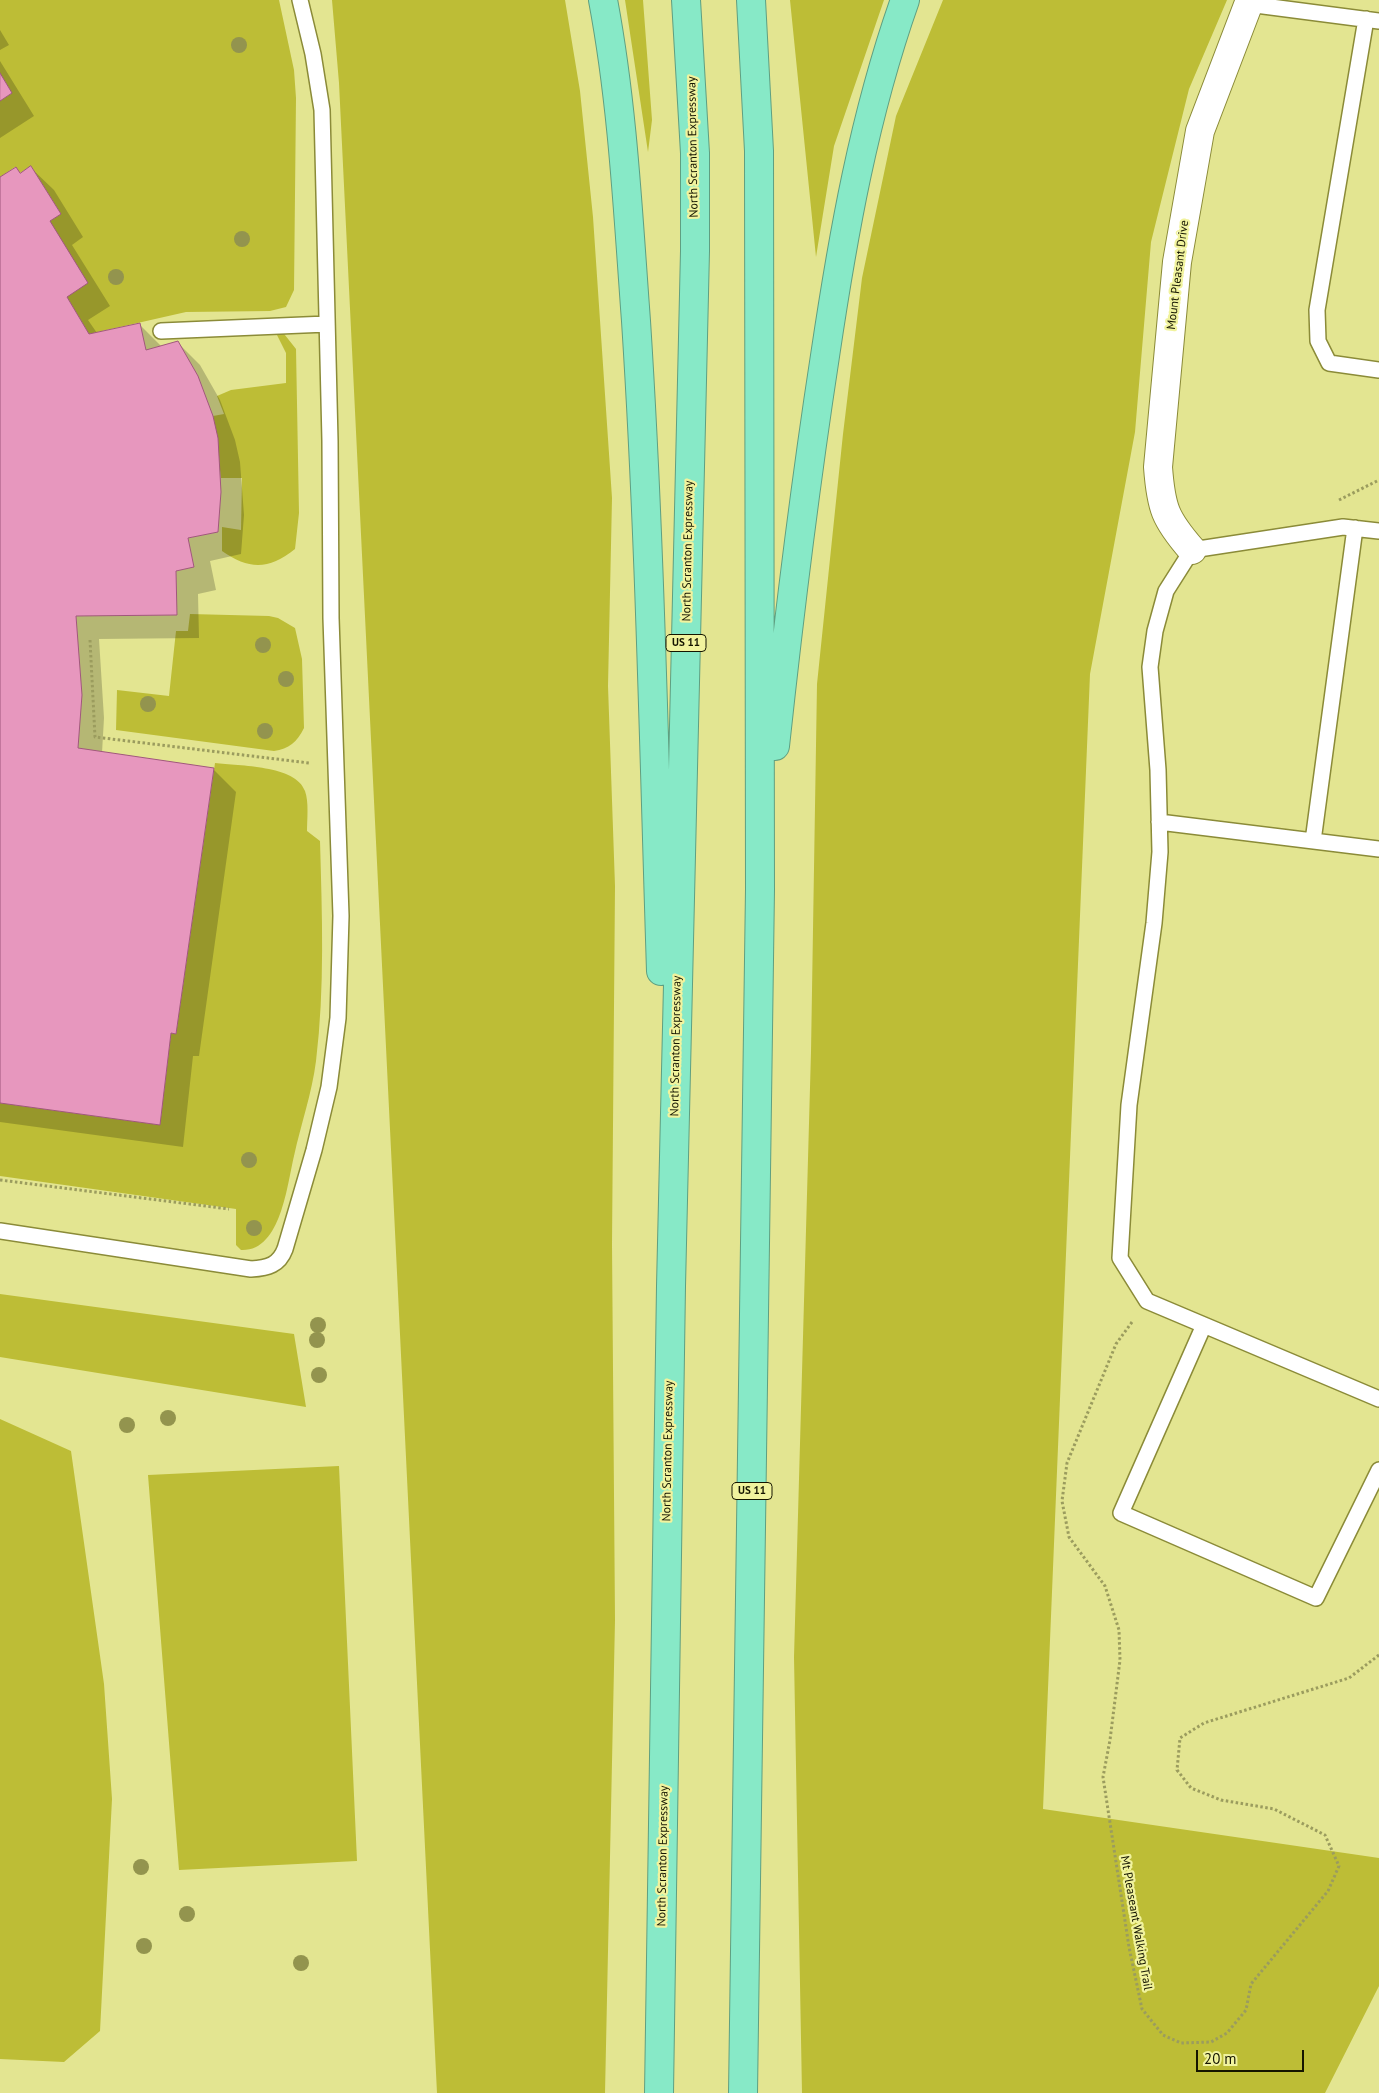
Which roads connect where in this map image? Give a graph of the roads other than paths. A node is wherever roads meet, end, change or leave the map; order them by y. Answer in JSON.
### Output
{"nodes":[{"id":1,"x":300,"y":0,"type":"edge"},
{"id":2,"x":603,"y":0,"type":"edge"},
{"id":3,"x":686,"y":0,"type":"edge"},
{"id":4,"x":751,"y":0,"type":"edge"},
{"id":5,"x":905,"y":0,"type":"edge"},
{"id":6,"x":1249,"y":2,"type":"edge"},
{"id":7,"x":1373,"y":20,"type":"edge"},
{"id":8,"x":327,"y":324,"type":"junction"},
{"id":9,"x":161,"y":331,"type":"dead end"},
{"id":10,"x":1379,"y":370,"type":"edge"},
{"id":11,"x":1355,"y":528,"type":"junction"},
{"id":12,"x":1379,"y":531,"type":"edge"},
{"id":13,"x":1192,"y":550,"type":"junction"},
{"id":14,"x":1159,"y":822,"type":"junction"},
{"id":15,"x":1313,"y":841,"type":"junction"},
{"id":16,"x":1379,"y":849,"type":"edge"},
{"id":17,"x":760,"y":890,"type":"junction"},
{"id":18,"x":0,"y":1232,"type":"edge"},
{"id":19,"x":671,"y":1286,"type":"junction"},
{"id":20,"x":1204,"y":1325,"type":"junction"},
{"id":21,"x":1379,"y":1399,"type":"edge"},
{"id":22,"x":1379,"y":1470,"type":"edge"},
{"id":23,"x":659,"y":2093,"type":"edge"},
{"id":24,"x":743,"y":2093,"type":"edge"}],
"edges":[{"from":1,"to":8,"type":"lane"},
{"from":2,"to":19,"type":"highway"},
{"from":3,"to":19,"type":"highway","name":"North Scranton Expressway","number":"US 11"},
{"from":4,"to":17,"type":"highway","number":"US 11"},
{"from":5,"to":17,"type":"highway"},
{"from":6,"to":7,"type":"lane"},
{"from":6,"to":13,"type":"street","name":"Mount Pleasant Drive"},
{"from":7,"to":10,"type":"lane"},
{"from":8,"to":9,"type":"lane"},
{"from":8,"to":18,"type":"lane"},
{"from":11,"to":12,"type":"lane"},
{"from":11,"to":13,"type":"lane"},
{"from":11,"to":15,"type":"lane"},
{"from":13,"to":14,"type":"lane"},
{"from":14,"to":15,"type":"lane"},
{"from":14,"to":20,"type":"lane"},
{"from":15,"to":16,"type":"lane"},
{"from":17,"to":24,"type":"highway","number":"US 11"},
{"from":19,"to":23,"type":"highway","name":"North Scranton Expressway","number":"US 11"},
{"from":20,"to":21,"type":"lane"},
{"from":20,"to":22,"type":"lane"}]}
